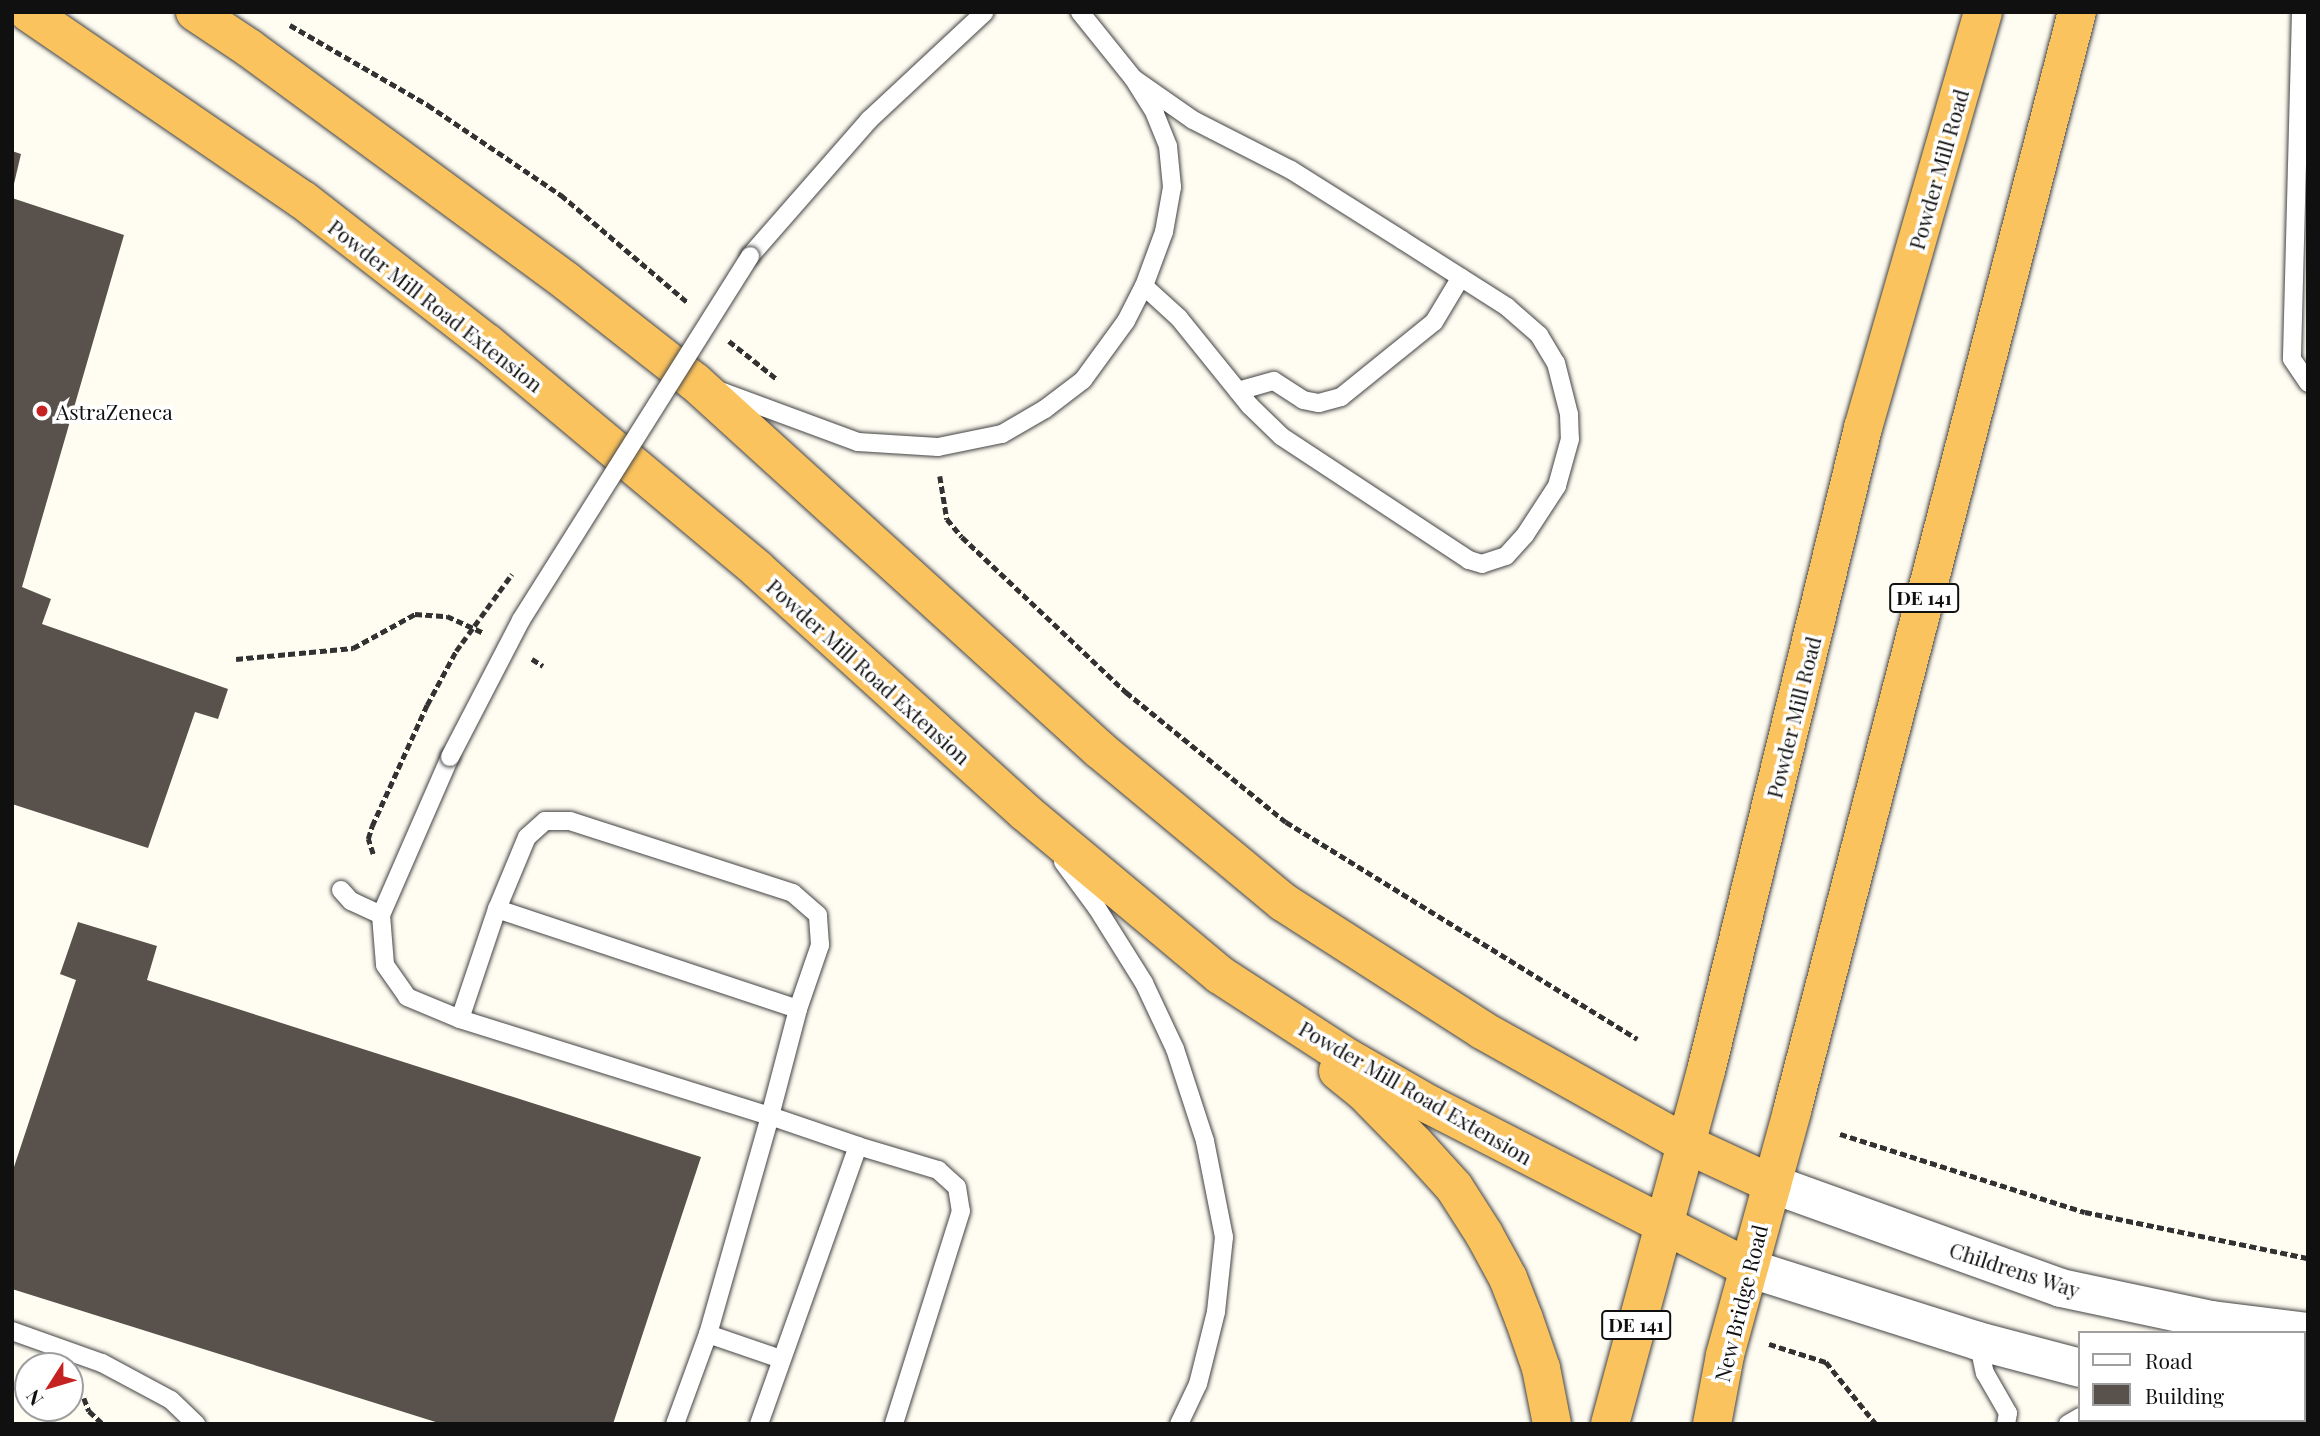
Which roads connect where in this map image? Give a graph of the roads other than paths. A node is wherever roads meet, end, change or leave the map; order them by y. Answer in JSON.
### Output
{"nodes":[{"id":1,"x":28,"y":12,"type":"edge"},
{"id":2,"x":195,"y":12,"type":"edge"},
{"id":3,"x":985,"y":12,"type":"edge"},
{"id":4,"x":1080,"y":12,"type":"edge"},
{"id":5,"x":1983,"y":12,"type":"edge"},
{"id":6,"x":2077,"y":12,"type":"edge"},
{"id":7,"x":2301,"y":12,"type":"edge"},
{"id":8,"x":1133,"y":78,"type":"junction"},
{"id":9,"x":1461,"y":277,"type":"junction"},
{"id":10,"x":1144,"y":286,"type":"junction"},
{"id":11,"x":695,"y":382,"type":"junction"},
{"id":12,"x":2308,"y":383,"type":"edge"},
{"id":13,"x":1238,"y":391,"type":"junction"},
{"id":14,"x":1025,"y":812,"type":"junction"},
{"id":15,"x":341,"y":890,"type":"dead end"},
{"id":16,"x":497,"y":909,"type":"junction"},
{"id":17,"x":381,"y":915,"type":"junction"},
{"id":18,"x":1220,"y":975,"type":"junction"},
{"id":19,"x":798,"y":1009,"type":"junction"},
{"id":20,"x":460,"y":1019,"type":"junction"},
{"id":21,"x":770,"y":1116,"type":"junction"},
{"id":22,"x":1686,"y":1144,"type":"junction"},
{"id":23,"x":858,"y":1146,"type":"junction"},
{"id":24,"x":1772,"y":1184,"type":"junction"},
{"id":25,"x":1662,"y":1225,"type":"junction"},
{"id":26,"x":1748,"y":1268,"type":"junction"},
{"id":27,"x":12,"y":1331,"type":"edge"},
{"id":28,"x":2300,"y":1331,"type":"edge"},
{"id":29,"x":708,"y":1334,"type":"junction"},
{"id":30,"x":1978,"y":1341,"type":"junction"},
{"id":31,"x":780,"y":1359,"type":"junction"},
{"id":32,"x":2078,"y":1367,"type":"edge"},
{"id":33,"x":196,"y":1424,"type":"edge"},
{"id":34,"x":675,"y":1424,"type":"edge"},
{"id":35,"x":759,"y":1424,"type":"edge"},
{"id":36,"x":894,"y":1424,"type":"edge"},
{"id":37,"x":1179,"y":1424,"type":"edge"},
{"id":38,"x":1552,"y":1424,"type":"edge"},
{"id":39,"x":1610,"y":1424,"type":"edge"},
{"id":40,"x":1712,"y":1424,"type":"edge"},
{"id":41,"x":2006,"y":1424,"type":"edge"}],
"edges":[{"from":1,"to":14,"type":"highway","name":"Powder Mill Road Extension"},
{"from":2,"to":11,"type":"highway"},
{"from":3,"to":17,"type":"lane","bridge":true},
{"from":4,"to":8,"type":"lane"},
{"from":5,"to":22,"type":"highway","name":"Powder Mill Road","number":"DE 141"},
{"from":6,"to":24,"type":"highway","number":"DE 141"},
{"from":7,"to":12,"type":"lane"},
{"from":8,"to":9,"type":"lane"},
{"from":8,"to":10,"type":"lane"},
{"from":9,"to":13,"type":"lane"},
{"from":9,"to":13,"type":"lane"},
{"from":10,"to":11,"type":"lane"},
{"from":10,"to":13,"type":"lane"},
{"from":11,"to":22,"type":"highway"},
{"from":14,"to":18,"type":"highway","name":"Powder Mill Road Extension"},
{"from":14,"to":37,"type":"lane"},
{"from":15,"to":17,"type":"lane"},
{"from":16,"to":19,"type":"lane"},
{"from":16,"to":19,"type":"lane"},
{"from":16,"to":20,"type":"lane"},
{"from":17,"to":20,"type":"lane"},
{"from":18,"to":25,"type":"highway","name":"Powder Mill Road Extension"},
{"from":18,"to":38,"type":"highway"},
{"from":19,"to":21,"type":"lane"},
{"from":20,"to":21,"type":"lane"},
{"from":21,"to":23,"type":"lane"},
{"from":21,"to":29,"type":"lane"},
{"from":22,"to":24,"type":"highway"},
{"from":22,"to":25,"type":"highway","name":"Powder Mill Road","number":"DE 141"},
{"from":23,"to":31,"type":"lane"},
{"from":23,"to":36,"type":"lane"},
{"from":24,"to":26,"type":"highway","name":"New Bridge Road","number":"DE 141"},
{"from":24,"to":28,"type":"street","name":"Childrens Way"},
{"from":25,"to":26,"type":"highway","name":"Powder Mill Road Extension"},
{"from":25,"to":39,"type":"highway","name":"Powder Mill Road","number":"DE 141"},
{"from":26,"to":30,"type":"street"},
{"from":26,"to":40,"type":"highway","name":"New Bridge Road","number":"DE 141"},
{"from":27,"to":33,"type":"lane"},
{"from":29,"to":31,"type":"lane"},
{"from":29,"to":34,"type":"lane"},
{"from":30,"to":32,"type":"street"},
{"from":30,"to":41,"type":"lane"},
{"from":31,"to":35,"type":"lane"}]}
